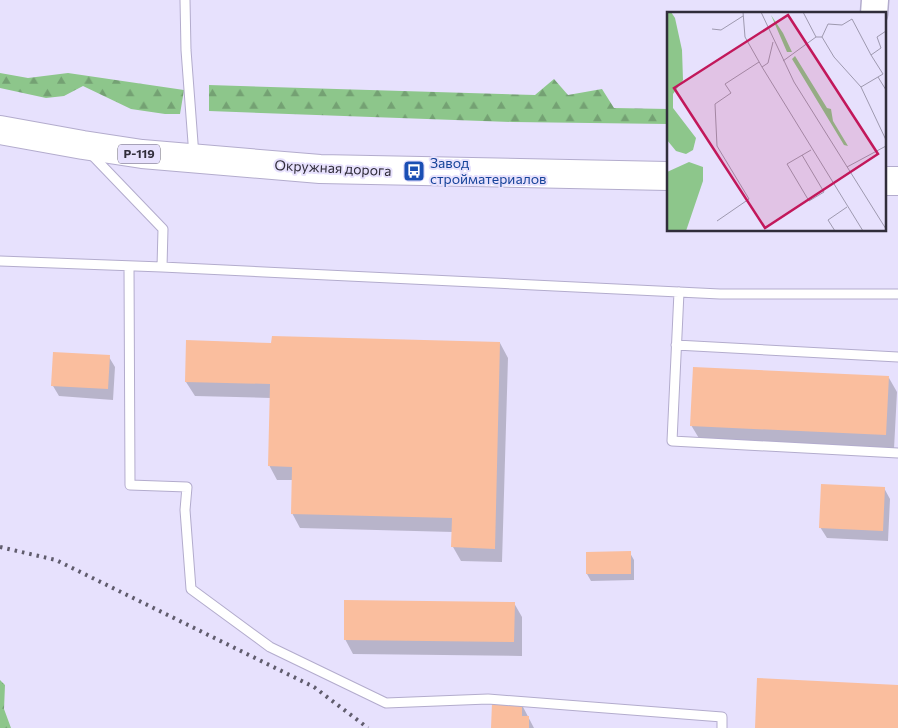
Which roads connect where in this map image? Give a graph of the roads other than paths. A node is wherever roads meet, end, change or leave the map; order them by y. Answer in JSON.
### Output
{"nodes":[{"id":1,"x":185,"y":0,"type":"edge"},
{"id":2,"x":0,"y":130,"type":"edge"},
{"id":3,"x":83,"y":145,"type":"junction"},
{"id":4,"x":194,"y":158,"type":"junction"},
{"id":5,"x":667,"y":176,"type":"edge"},
{"id":6,"x":0,"y":261,"type":"edge"},
{"id":7,"x":129,"y":266,"type":"junction"},
{"id":8,"x":162,"y":267,"type":"junction"},
{"id":9,"x":679,"y":292,"type":"junction"},
{"id":10,"x":898,"y":294,"type":"edge"},
{"id":11,"x":676,"y":345,"type":"junction"},
{"id":12,"x":898,"y":357,"type":"edge"},
{"id":13,"x":898,"y":453,"type":"edge"},
{"id":14,"x":722,"y":728,"type":"edge"}],
"edges":[{"from":1,"to":4,"type":"lane"},
{"from":2,"to":3,"type":"highway","name":"Окружная дорога","number":"Р-119"},
{"from":3,"to":4,"type":"highway","name":"Окружная дорога","number":"Р-119"},
{"from":3,"to":8,"type":"lane"},
{"from":4,"to":5,"type":"highway","name":"Окружная дорога","number":"Р-119"},
{"from":6,"to":7,"type":"lane"},
{"from":7,"to":8,"type":"lane"},
{"from":7,"to":14,"type":"lane"},
{"from":8,"to":9,"type":"lane"},
{"from":9,"to":10,"type":"lane"},
{"from":9,"to":11,"type":"lane"},
{"from":11,"to":12,"type":"lane"},
{"from":11,"to":13,"type":"lane"}]}
